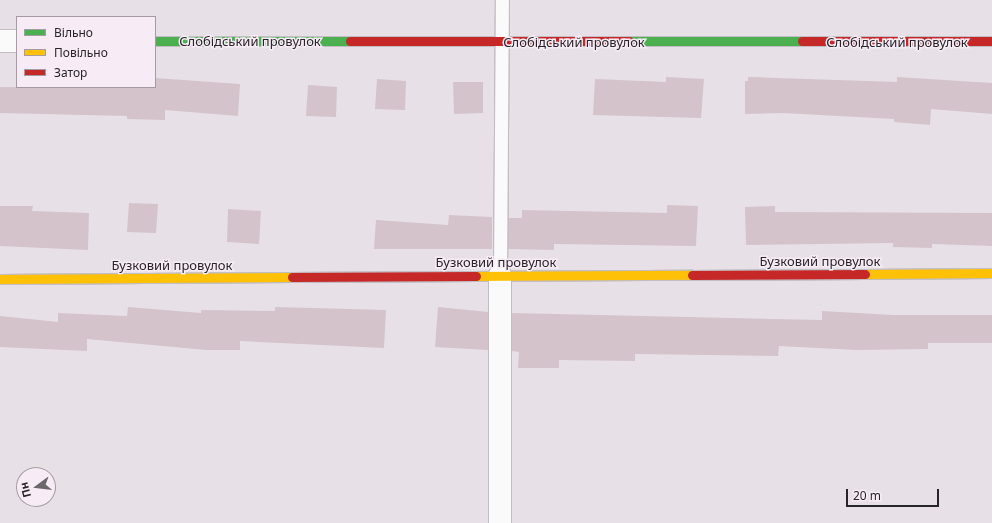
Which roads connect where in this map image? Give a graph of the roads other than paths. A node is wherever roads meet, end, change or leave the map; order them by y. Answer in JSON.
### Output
{"nodes":[{"id":1,"x":502,"y":0,"type":"edge"},
{"id":2,"x":0,"y":41,"type":"edge"},
{"id":3,"x":16,"y":41,"type":"edge"},
{"id":4,"x":156,"y":41,"type":"edge"},
{"id":5,"x":992,"y":41,"type":"edge"},
{"id":6,"x":503,"y":42,"type":"junction"},
{"id":7,"x":992,"y":273,"type":"edge"},
{"id":8,"x":500,"y":275,"type":"junction"},
{"id":9,"x":0,"y":279,"type":"edge"},
{"id":10,"x":500,"y":523,"type":"edge"}],
"edges":[{"from":1,"to":6,"type":"lane"},
{"from":2,"to":3,"type":"street"},
{"from":4,"to":6,"type":"street","name":"Слобідський провулок"},
{"from":5,"to":6,"type":"street","name":"Слобідський провулок"},
{"from":6,"to":8,"type":"lane"},
{"from":7,"to":8,"type":"street","name":"Бузковий провулок"},
{"from":8,"to":9,"type":"street","name":"Бузковий провулок"},
{"from":8,"to":10,"type":"street"}]}
